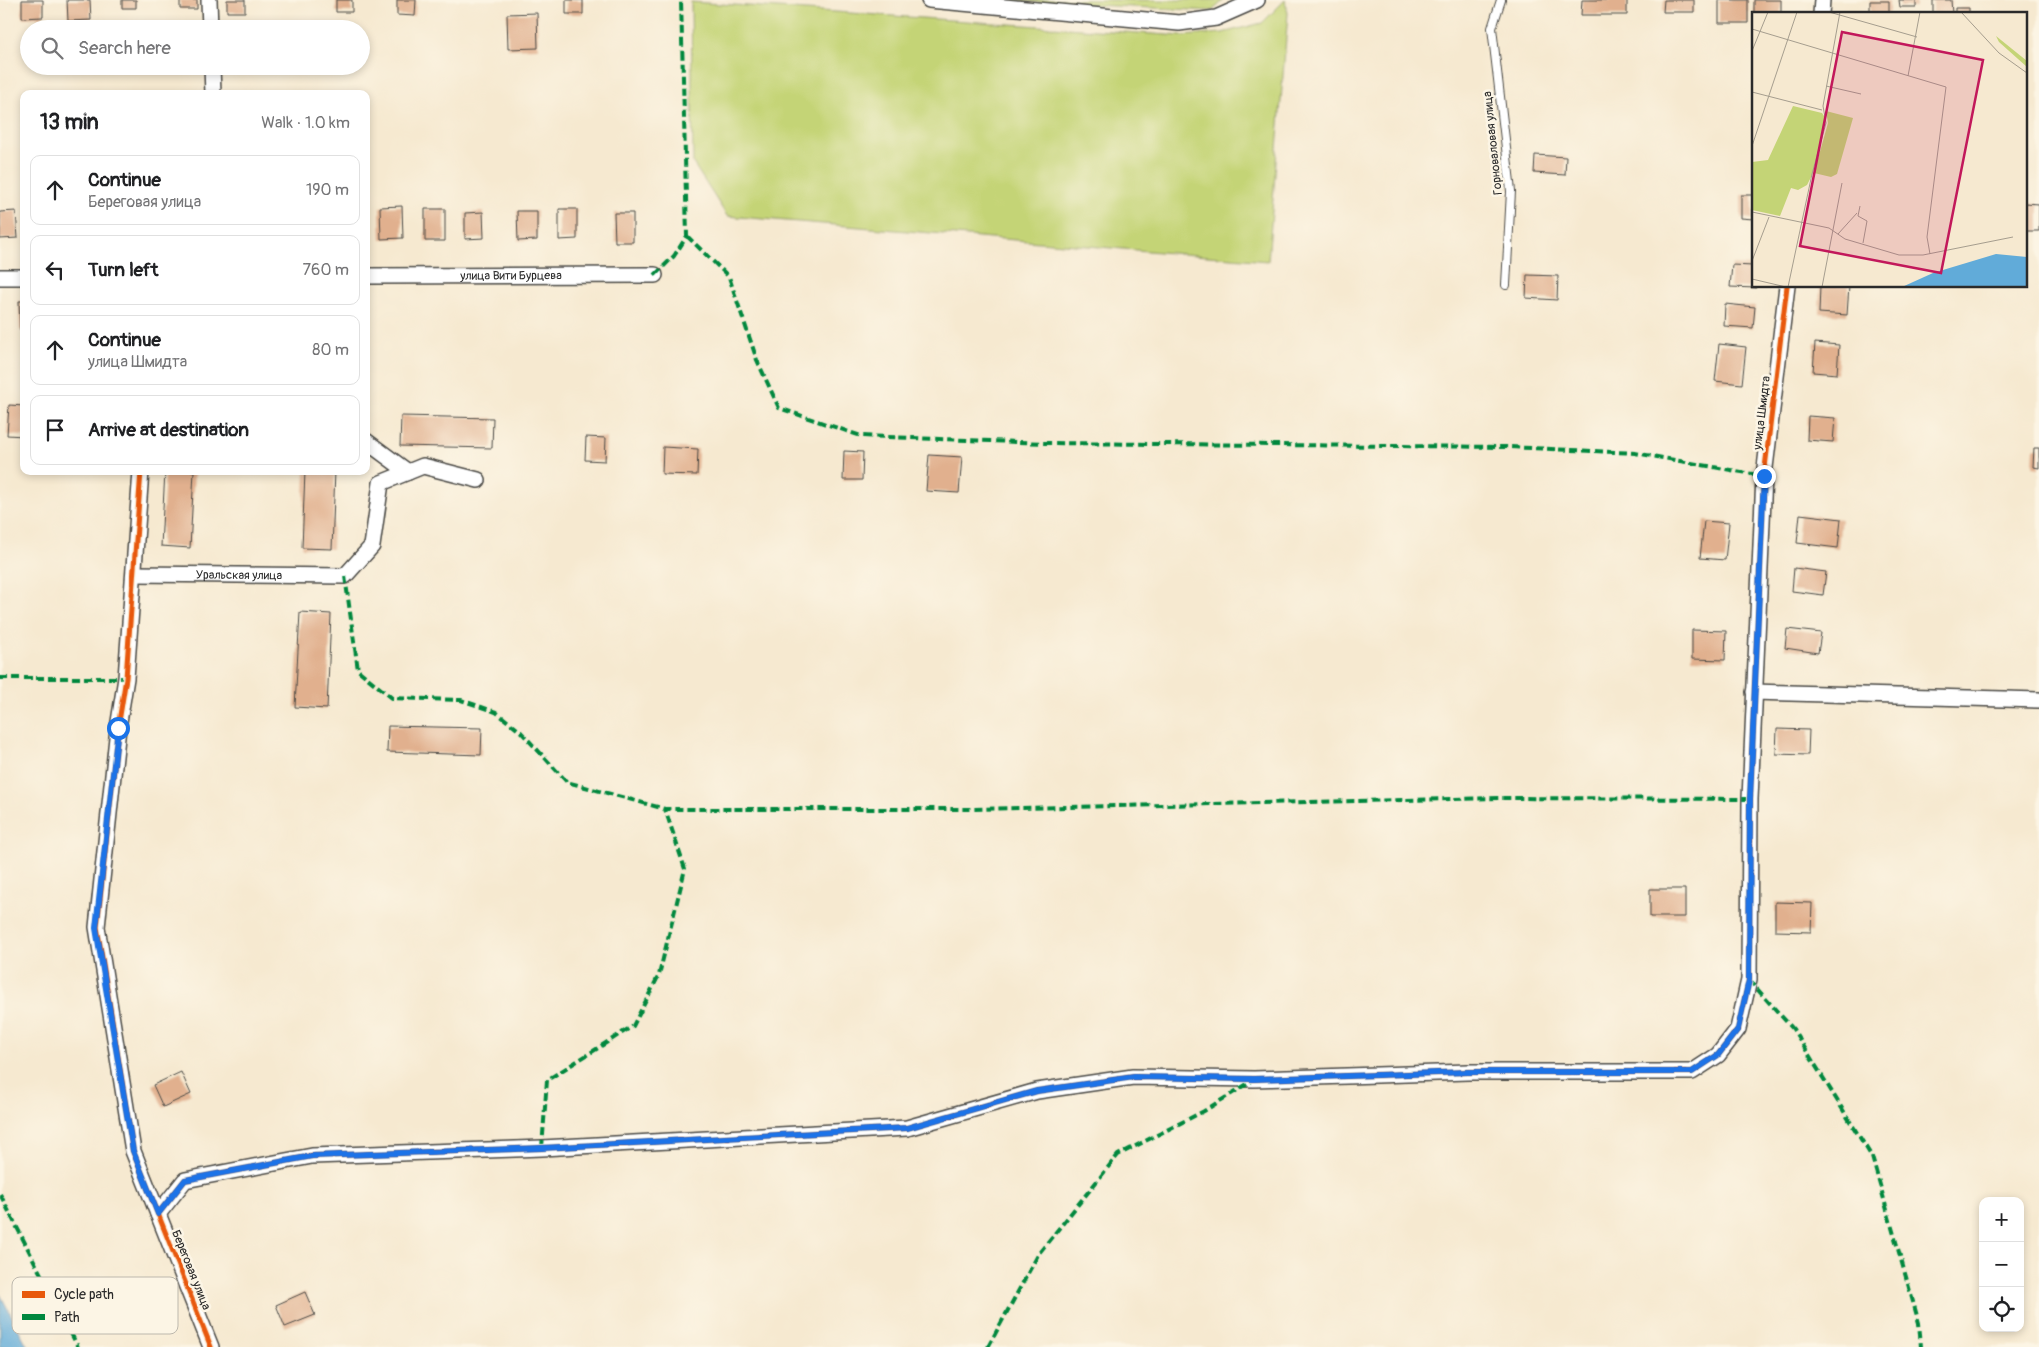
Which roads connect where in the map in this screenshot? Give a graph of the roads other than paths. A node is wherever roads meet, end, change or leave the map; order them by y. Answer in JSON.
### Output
{"nodes":[{"id":1,"x":209,"y":0,"type":"edge"},
{"id":2,"x":929,"y":0,"type":"edge"},
{"id":3,"x":1257,"y":0,"type":"edge"},
{"id":4,"x":1501,"y":0,"type":"edge"},
{"id":5,"x":210,"y":20,"type":"edge"},
{"id":6,"x":212,"y":75,"type":"edge"},
{"id":7,"x":213,"y":90,"type":"edge"},
{"id":8,"x":656,"y":275,"type":"dead end"},
{"id":9,"x":370,"y":276,"type":"edge"},
{"id":10,"x":0,"y":277,"type":"edge"},
{"id":11,"x":20,"y":277,"type":"edge"},
{"id":12,"x":1506,"y":285,"type":"dead end"},
{"id":13,"x":1788,"y":288,"type":"edge"},
{"id":14,"x":370,"y":444,"type":"edge"},
{"id":15,"x":408,"y":472,"type":"junction"},
{"id":16,"x":140,"y":475,"type":"edge"},
{"id":17,"x":478,"y":480,"type":"dead end"},
{"id":18,"x":134,"y":574,"type":"junction"},
{"id":19,"x":1754,"y":692,"type":"junction"},
{"id":20,"x":2039,"y":700,"type":"edge"},
{"id":21,"x":158,"y":1214,"type":"junction"},
{"id":22,"x":210,"y":1347,"type":"edge"}],
"edges":[{"from":1,"to":5,"type":"street"},
{"from":2,"to":3,"type":"street"},
{"from":4,"to":12,"type":"lane","name":"Горноваловая улица"},
{"from":6,"to":7,"type":"street"},
{"from":8,"to":9,"type":"street","name":"улица Вити Бурцева"},
{"from":10,"to":11,"type":"street"},
{"from":13,"to":19,"type":"street","name":"улица Шмидта"},
{"from":14,"to":15,"type":"street"},
{"from":15,"to":17,"type":"street"},
{"from":15,"to":18,"type":"street","name":"Уральская улица"},
{"from":16,"to":18,"type":"street","name":"Береговая улица"},
{"from":18,"to":21,"type":"street","name":"Береговая улица"},
{"from":19,"to":20,"type":"street"},
{"from":19,"to":21,"type":"street","name":"улица Шмидта"},
{"from":21,"to":22,"type":"street","name":"Береговая улица"}]}
